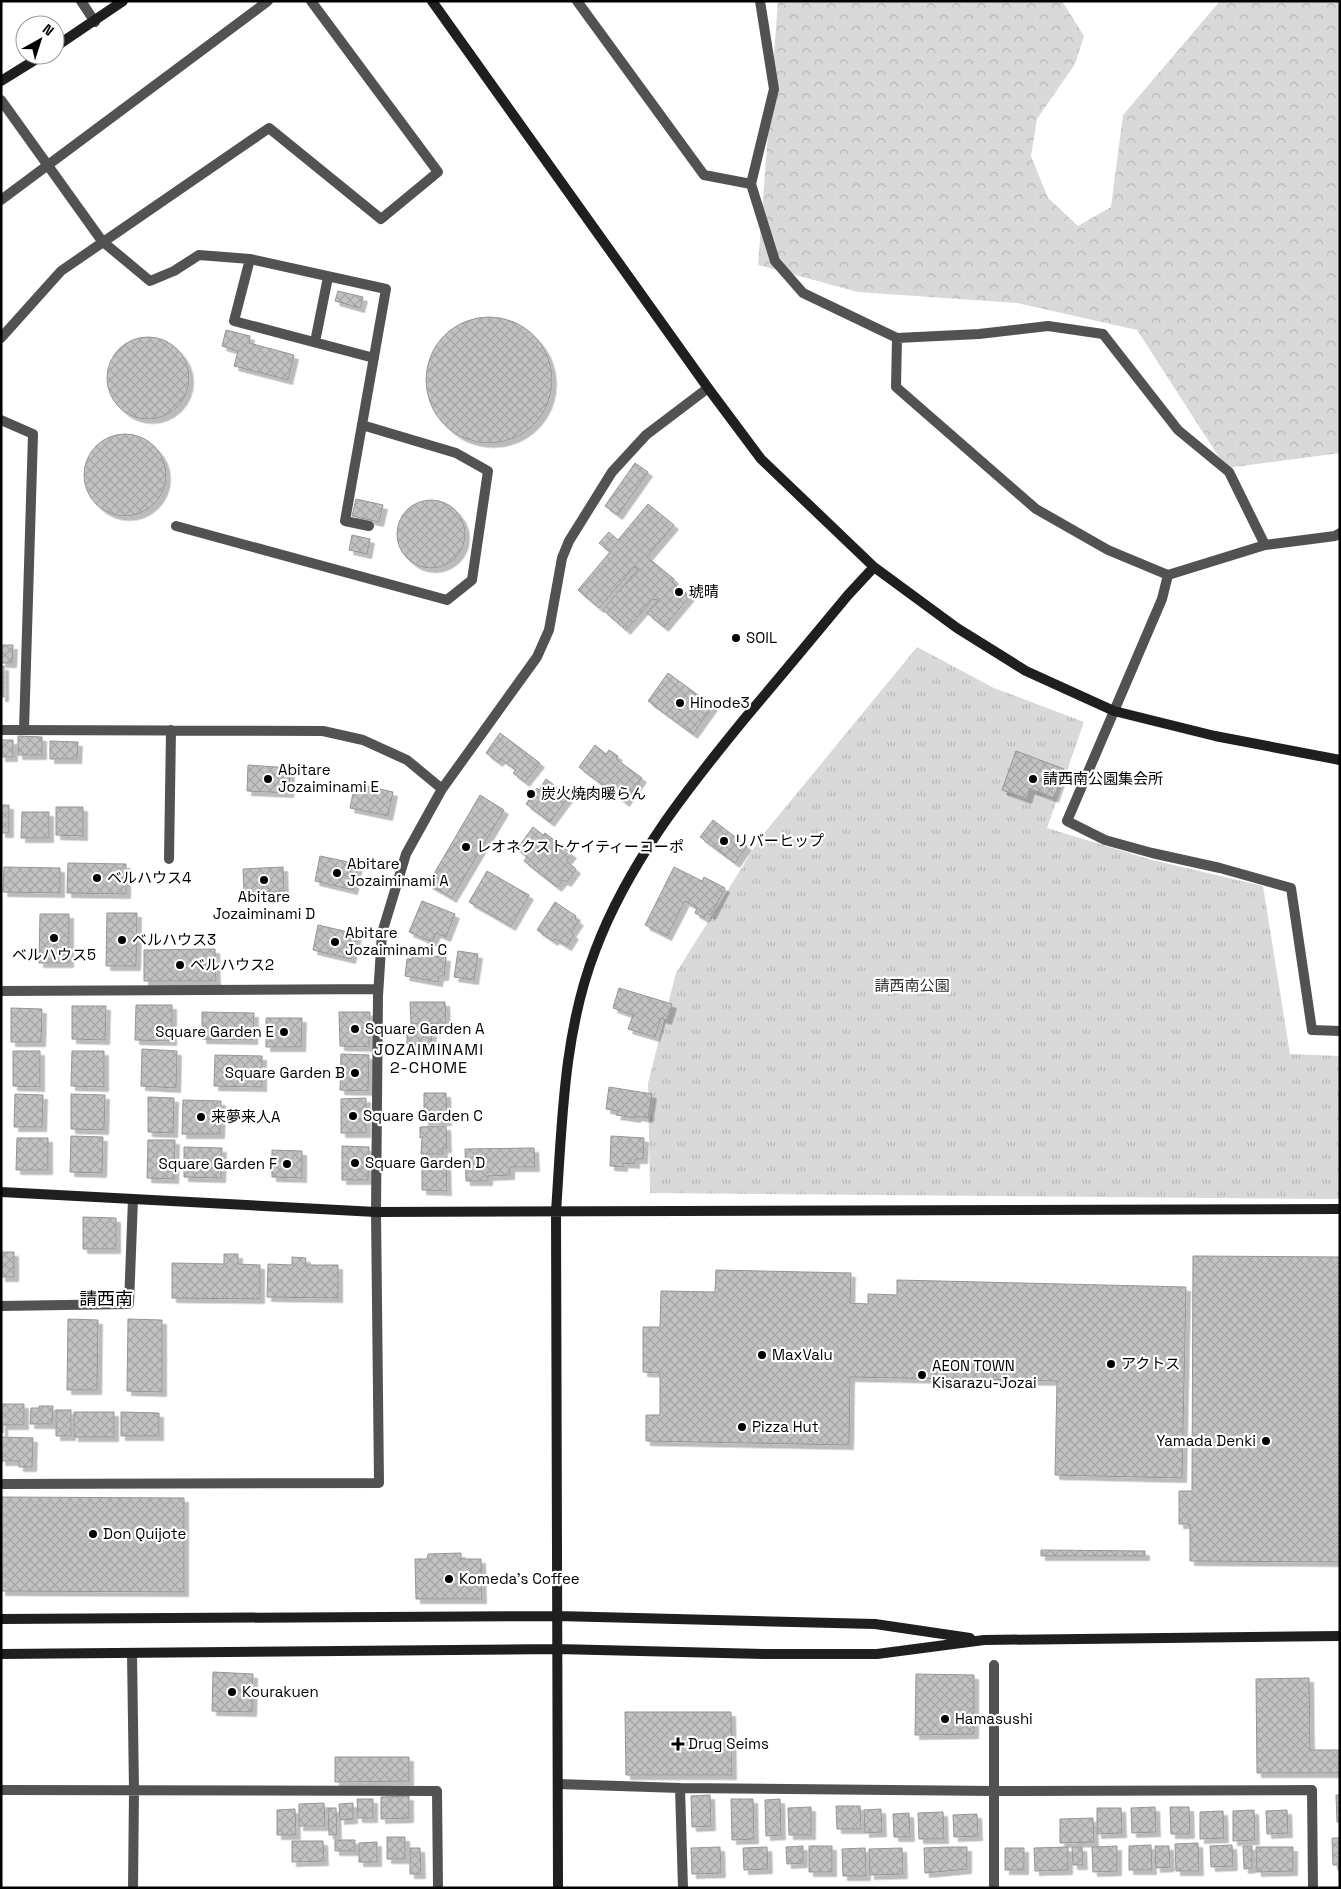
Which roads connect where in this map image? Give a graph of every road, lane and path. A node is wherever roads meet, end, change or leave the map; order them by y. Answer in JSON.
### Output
{"nodes":[{"id":1,"x":81,"y":1,"type":"edge"},
{"id":2,"x":123,"y":1,"type":"edge"},
{"id":3,"x":268,"y":1,"type":"edge"},
{"id":4,"x":311,"y":1,"type":"edge"},
{"id":5,"x":432,"y":1,"type":"edge"},
{"id":6,"x":577,"y":1,"type":"edge"},
{"id":7,"x":760,"y":1,"type":"edge"},
{"id":8,"x":95,"y":22,"type":"junction"},
{"id":9,"x":65,"y":41,"type":"edge"},
{"id":10,"x":27,"y":65,"type":"edge"},
{"id":11,"x":1,"y":82,"type":"edge"},
{"id":12,"x":1,"y":100,"type":"edge"},
{"id":13,"x":46,"y":165,"type":"junction"},
{"id":14,"x":751,"y":184,"type":"junction"},
{"id":15,"x":1,"y":200,"type":"edge"},
{"id":16,"x":102,"y":241,"type":"junction"},
{"id":17,"x":250,"y":260,"type":"junction"},
{"id":18,"x":328,"y":277,"type":"junction"},
{"id":19,"x":1,"y":338,"type":"edge"},
{"id":20,"x":897,"y":338,"type":"junction"},
{"id":21,"x":315,"y":342,"type":"junction"},
{"id":22,"x":374,"y":358,"type":"junction"},
{"id":23,"x":708,"y":388,"type":"junction"},
{"id":24,"x":1,"y":420,"type":"edge"},
{"id":25,"x":362,"y":425,"type":"junction"},
{"id":26,"x":176,"y":526,"type":"dead end"},
{"id":27,"x":369,"y":526,"type":"dead end"},
{"id":28,"x":1340,"y":532,"type":"edge"},
{"id":29,"x":1265,"y":545,"type":"junction"},
{"id":30,"x":874,"y":567,"type":"junction"},
{"id":31,"x":1168,"y":575,"type":"junction"},
{"id":32,"x":1114,"y":711,"type":"junction"},
{"id":33,"x":1,"y":730,"type":"edge"},
{"id":34,"x":24,"y":730,"type":"junction"},
{"id":35,"x":171,"y":730,"type":"junction"},
{"id":36,"x":1340,"y":760,"type":"edge"},
{"id":37,"x":442,"y":788,"type":"junction"},
{"id":38,"x":169,"y":859,"type":"dead end"},
{"id":39,"x":378,"y":989,"type":"junction"},
{"id":40,"x":1,"y":990,"type":"edge"},
{"id":41,"x":1340,"y":1031,"type":"edge"},
{"id":42,"x":1,"y":1192,"type":"edge"},
{"id":43,"x":133,"y":1199,"type":"junction"},
{"id":44,"x":1340,"y":1209,"type":"edge"},
{"id":45,"x":376,"y":1212,"type":"junction"},
{"id":46,"x":556,"y":1212,"type":"junction"},
{"id":47,"x":1,"y":1306,"type":"edge"},
{"id":48,"x":1,"y":1484,"type":"edge"},
{"id":49,"x":557,"y":1616,"type":"junction"},
{"id":50,"x":1,"y":1619,"type":"edge"},
{"id":51,"x":1340,"y":1636,"type":"edge"},
{"id":52,"x":984,"y":1640,"type":"junction"},
{"id":53,"x":557,"y":1649,"type":"junction"},
{"id":54,"x":132,"y":1653,"type":"junction"},
{"id":55,"x":1,"y":1654,"type":"edge"},
{"id":56,"x":994,"y":1665,"type":"dead end"},
{"id":57,"x":558,"y":1784,"type":"junction"},
{"id":58,"x":680,"y":1788,"type":"junction"},
{"id":59,"x":1,"y":1790,"type":"edge"},
{"id":60,"x":134,"y":1790,"type":"junction"},
{"id":61,"x":994,"y":1791,"type":"junction"},
{"id":62,"x":133,"y":1888,"type":"edge"},
{"id":63,"x":438,"y":1888,"type":"edge"},
{"id":64,"x":558,"y":1888,"type":"edge"},
{"id":65,"x":683,"y":1888,"type":"edge"},
{"id":66,"x":994,"y":1888,"type":"edge"},
{"id":67,"x":1313,"y":1888,"type":"edge"}],
"edges":[{"from":1,"to":8,"type":"street"},
{"from":2,"to":8,"type":"street"},
{"from":3,"to":13,"type":"street"},
{"from":4,"to":16,"type":"street"},
{"from":5,"to":23,"type":"street"},
{"from":6,"to":14,"type":"street"},
{"from":7,"to":14,"type":"street"},
{"from":8,"to":9,"type":"street"},
{"from":10,"to":11,"type":"street"},
{"from":12,"to":13,"type":"street"},
{"from":13,"to":15,"type":"street"},
{"from":13,"to":16,"type":"street"},
{"from":14,"to":20,"type":"street"},
{"from":16,"to":17,"type":"street"},
{"from":16,"to":19,"type":"street"},
{"from":17,"to":18,"type":"street"},
{"from":17,"to":21,"type":"street"},
{"from":18,"to":21,"type":"street"},
{"from":18,"to":22,"type":"street"},
{"from":20,"to":29,"type":"street"},
{"from":20,"to":31,"type":"street"},
{"from":21,"to":22,"type":"street"},
{"from":22,"to":25,"type":"street"},
{"from":23,"to":30,"type":"street"},
{"from":23,"to":37,"type":"street"},
{"from":24,"to":34,"type":"street"},
{"from":25,"to":26,"type":"street"},
{"from":25,"to":27,"type":"street"},
{"from":28,"to":29,"type":"street"},
{"from":29,"to":31,"type":"street"},
{"from":30,"to":32,"type":"street"},
{"from":30,"to":46,"type":"street"},
{"from":31,"to":32,"type":"street"},
{"from":32,"to":36,"type":"street"},
{"from":32,"to":41,"type":"street"},
{"from":33,"to":34,"type":"street"},
{"from":34,"to":35,"type":"street"},
{"from":35,"to":37,"type":"street"},
{"from":35,"to":38,"type":"street"},
{"from":37,"to":39,"type":"street"},
{"from":39,"to":40,"type":"street"},
{"from":39,"to":45,"type":"street"},
{"from":42,"to":43,"type":"street"},
{"from":43,"to":45,"type":"street"},
{"from":43,"to":47,"type":"street"},
{"from":44,"to":46,"type":"street"},
{"from":45,"to":46,"type":"street"},
{"from":45,"to":48,"type":"street"},
{"from":46,"to":49,"type":"street"},
{"from":49,"to":50,"type":"street"},
{"from":49,"to":52,"type":"street"},
{"from":49,"to":53,"type":"street"},
{"from":51,"to":52,"type":"street"},
{"from":52,"to":53,"type":"street"},
{"from":53,"to":54,"type":"street"},
{"from":53,"to":57,"type":"street"},
{"from":54,"to":55,"type":"street"},
{"from":54,"to":60,"type":"street"},
{"from":56,"to":61,"type":"street"},
{"from":57,"to":58,"type":"street"},
{"from":57,"to":64,"type":"street"},
{"from":58,"to":61,"type":"street"},
{"from":58,"to":65,"type":"street"},
{"from":59,"to":60,"type":"street"},
{"from":60,"to":62,"type":"street"},
{"from":60,"to":63,"type":"street"},
{"from":61,"to":66,"type":"street"},
{"from":61,"to":67,"type":"street"}]}
